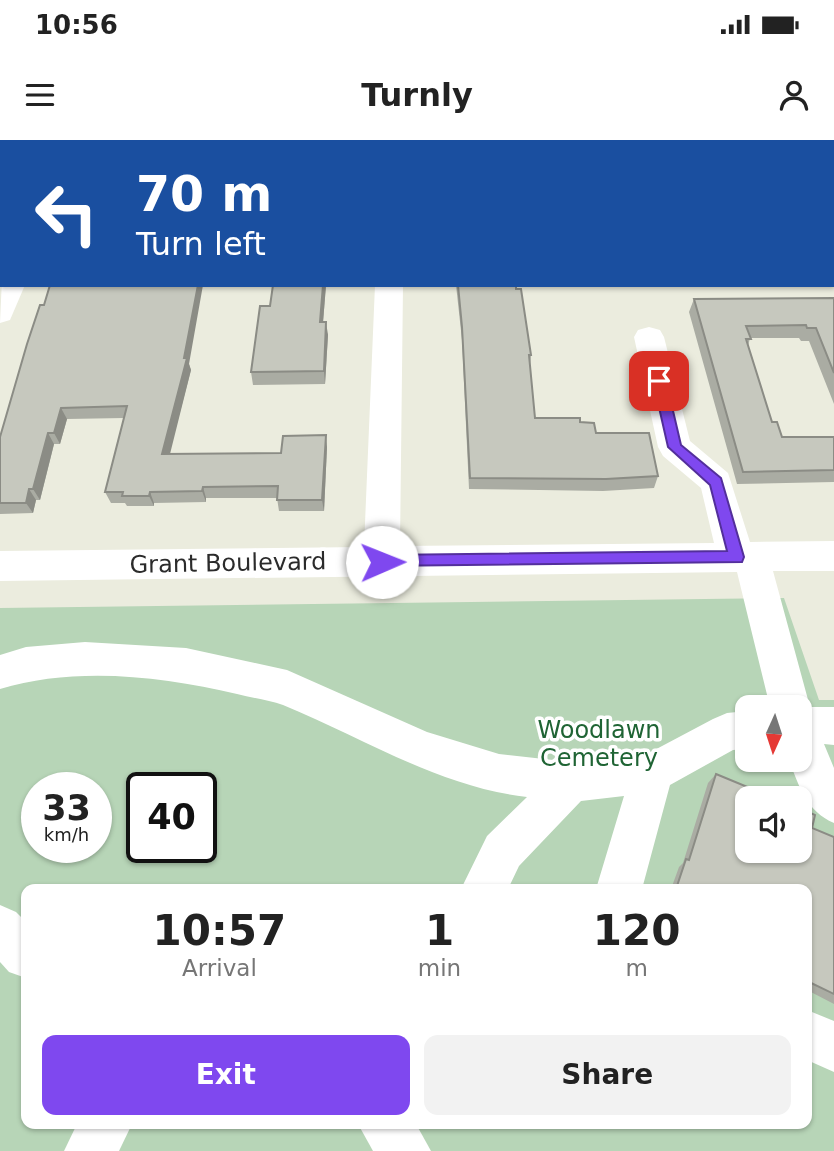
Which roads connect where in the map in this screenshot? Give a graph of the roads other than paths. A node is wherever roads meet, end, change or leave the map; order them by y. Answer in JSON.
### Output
{"nodes":[{"id":1,"x":10,"y":287,"type":"edge"},
{"id":2,"x":389,"y":287,"type":"edge"},
{"id":3,"x":0,"y":313,"type":"edge"},
{"id":4,"x":649,"y":337,"type":"dead end"},
{"id":5,"x":834,"y":556,"type":"edge"},
{"id":6,"x":744,"y":557,"type":"junction"},
{"id":7,"x":382,"y":562,"type":"junction"},
{"id":8,"x":0,"y":566,"type":"edge"},
{"id":9,"x":0,"y":672,"type":"edge"},
{"id":10,"x":786,"y":695,"type":"edge"},
{"id":11,"x":812,"y":725,"type":"edge"},
{"id":12,"x":834,"y":726,"type":"edge"},
{"id":13,"x":735,"y":731,"type":"edge"},
{"id":14,"x":812,"y":765,"type":"edge"},
{"id":15,"x":652,"y":773,"type":"junction"},
{"id":16,"x":571,"y":782,"type":"junction"},
{"id":17,"x":834,"y":802,"type":"edge"},
{"id":18,"x":486,"y":884,"type":"edge"},
{"id":19,"x":620,"y":884,"type":"edge"},
{"id":20,"x":0,"y":928,"type":"edge"},
{"id":21,"x":21,"y":950,"type":"edge"},
{"id":22,"x":812,"y":1036,"type":"edge"},
{"id":23,"x":834,"y":1047,"type":"edge"},
{"id":24,"x":103,"y":1129,"type":"edge"},
{"id":25,"x":388,"y":1129,"type":"edge"},
{"id":26,"x":90,"y":1151,"type":"edge"},
{"id":27,"x":405,"y":1151,"type":"edge"}],
"edges":[{"from":1,"to":3,"type":"street"},
{"from":2,"to":7,"type":"street"},
{"from":4,"to":6,"type":"street"},
{"from":5,"to":6,"type":"street","name":"Grant Boulevard"},
{"from":6,"to":7,"type":"street","name":"Grant Boulevard"},
{"from":6,"to":10,"type":"street"},
{"from":7,"to":8,"type":"street","name":"Grant Boulevard"},
{"from":9,"to":16,"type":"street"},
{"from":11,"to":12,"type":"street"},
{"from":13,"to":15,"type":"street"},
{"from":14,"to":17,"type":"street"},
{"from":15,"to":16,"type":"street"},
{"from":15,"to":19,"type":"street"},
{"from":16,"to":18,"type":"street"},
{"from":20,"to":21,"type":"street"},
{"from":22,"to":23,"type":"street"},
{"from":24,"to":26,"type":"street"},
{"from":25,"to":27,"type":"street"}]}
